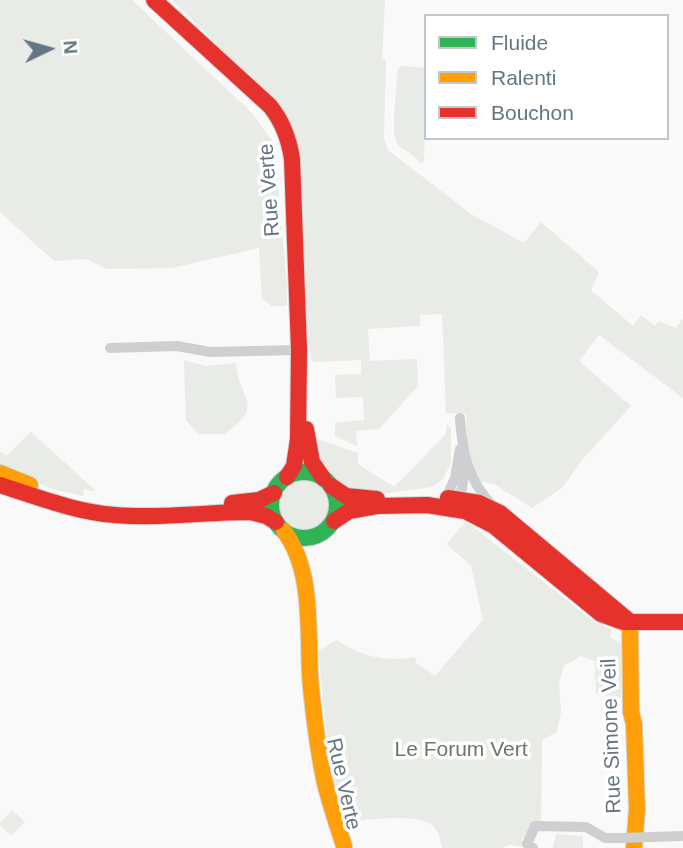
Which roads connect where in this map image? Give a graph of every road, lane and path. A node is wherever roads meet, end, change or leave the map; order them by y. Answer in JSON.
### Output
{"nodes":[{"id":1,"x":154,"y":0,"type":"edge"},
{"id":2,"x":110,"y":348,"type":"dead end"},
{"id":3,"x":299,"y":350,"type":"junction"},
{"id":4,"x":460,"y":418,"type":"dead end"},
{"id":5,"x":461,"y":439,"type":"junction"},
{"id":6,"x":465,"y":461,"type":"junction"},
{"id":7,"x":0,"y":473,"type":"edge"},
{"id":8,"x":287,"y":477,"type":"junction"},
{"id":9,"x":327,"y":482,"type":"junction"},
{"id":10,"x":0,"y":485,"type":"edge"},
{"id":11,"x":274,"y":493,"type":"junction"},
{"id":12,"x":449,"y":501,"type":"junction"},
{"id":13,"x":495,"y":510,"type":"junction"},
{"id":14,"x":334,"y":521,"type":"junction"},
{"id":15,"x":280,"y":526,"type":"junction"},
{"id":16,"x":319,"y":535,"type":"junction"},
{"id":17,"x":306,"y":600,"type":"junction"},
{"id":18,"x":683,"y":622,"type":"edge"},
{"id":19,"x":630,"y":623,"type":"junction"},
{"id":20,"x":683,"y":836,"type":"edge"},
{"id":21,"x":627,"y":843,"type":"edge"},
{"id":22,"x":530,"y":846,"type":"edge"},
{"id":23,"x":340,"y":847,"type":"edge"}],
"edges":[{"from":1,"to":3,"type":"main road","name":"Rue Verte"},
{"from":2,"to":3,"type":"street"},
{"from":3,"to":8,"type":"main road","name":"Rue Verte"},
{"from":3,"to":9,"type":"main road","name":"Rue Verte"},
{"from":4,"to":5,"type":"street"},
{"from":5,"to":6,"type":"street"},
{"from":5,"to":12,"type":"street"},
{"from":6,"to":12,"type":"street"},
{"from":6,"to":13,"type":"street"},
{"from":7,"to":11,"type":"main road"},
{"from":8,"to":9,"type":"main road"},
{"from":8,"to":11,"type":"main road"},
{"from":9,"to":12,"type":"main road"},
{"from":9,"to":14,"type":"main road"},
{"from":10,"to":15,"type":"main road"},
{"from":11,"to":15,"type":"main road"},
{"from":12,"to":13,"type":"main road"},
{"from":12,"to":14,"type":"main road"},
{"from":12,"to":19,"type":"main road"},
{"from":13,"to":19,"type":"main road"},
{"from":14,"to":16,"type":"main road"},
{"from":15,"to":16,"type":"main road"},
{"from":15,"to":17,"type":"main road","name":"Rue Verte"},
{"from":16,"to":17,"type":"main road","name":"Rue Verte"},
{"from":17,"to":23,"type":"main road","name":"Rue Verte"},
{"from":18,"to":19,"type":"main road"},
{"from":19,"to":21,"type":"main road","name":"Rue Simone Veil"},
{"from":20,"to":21,"type":"street","bridge":true},
{"from":21,"to":22,"type":"street"}]}
